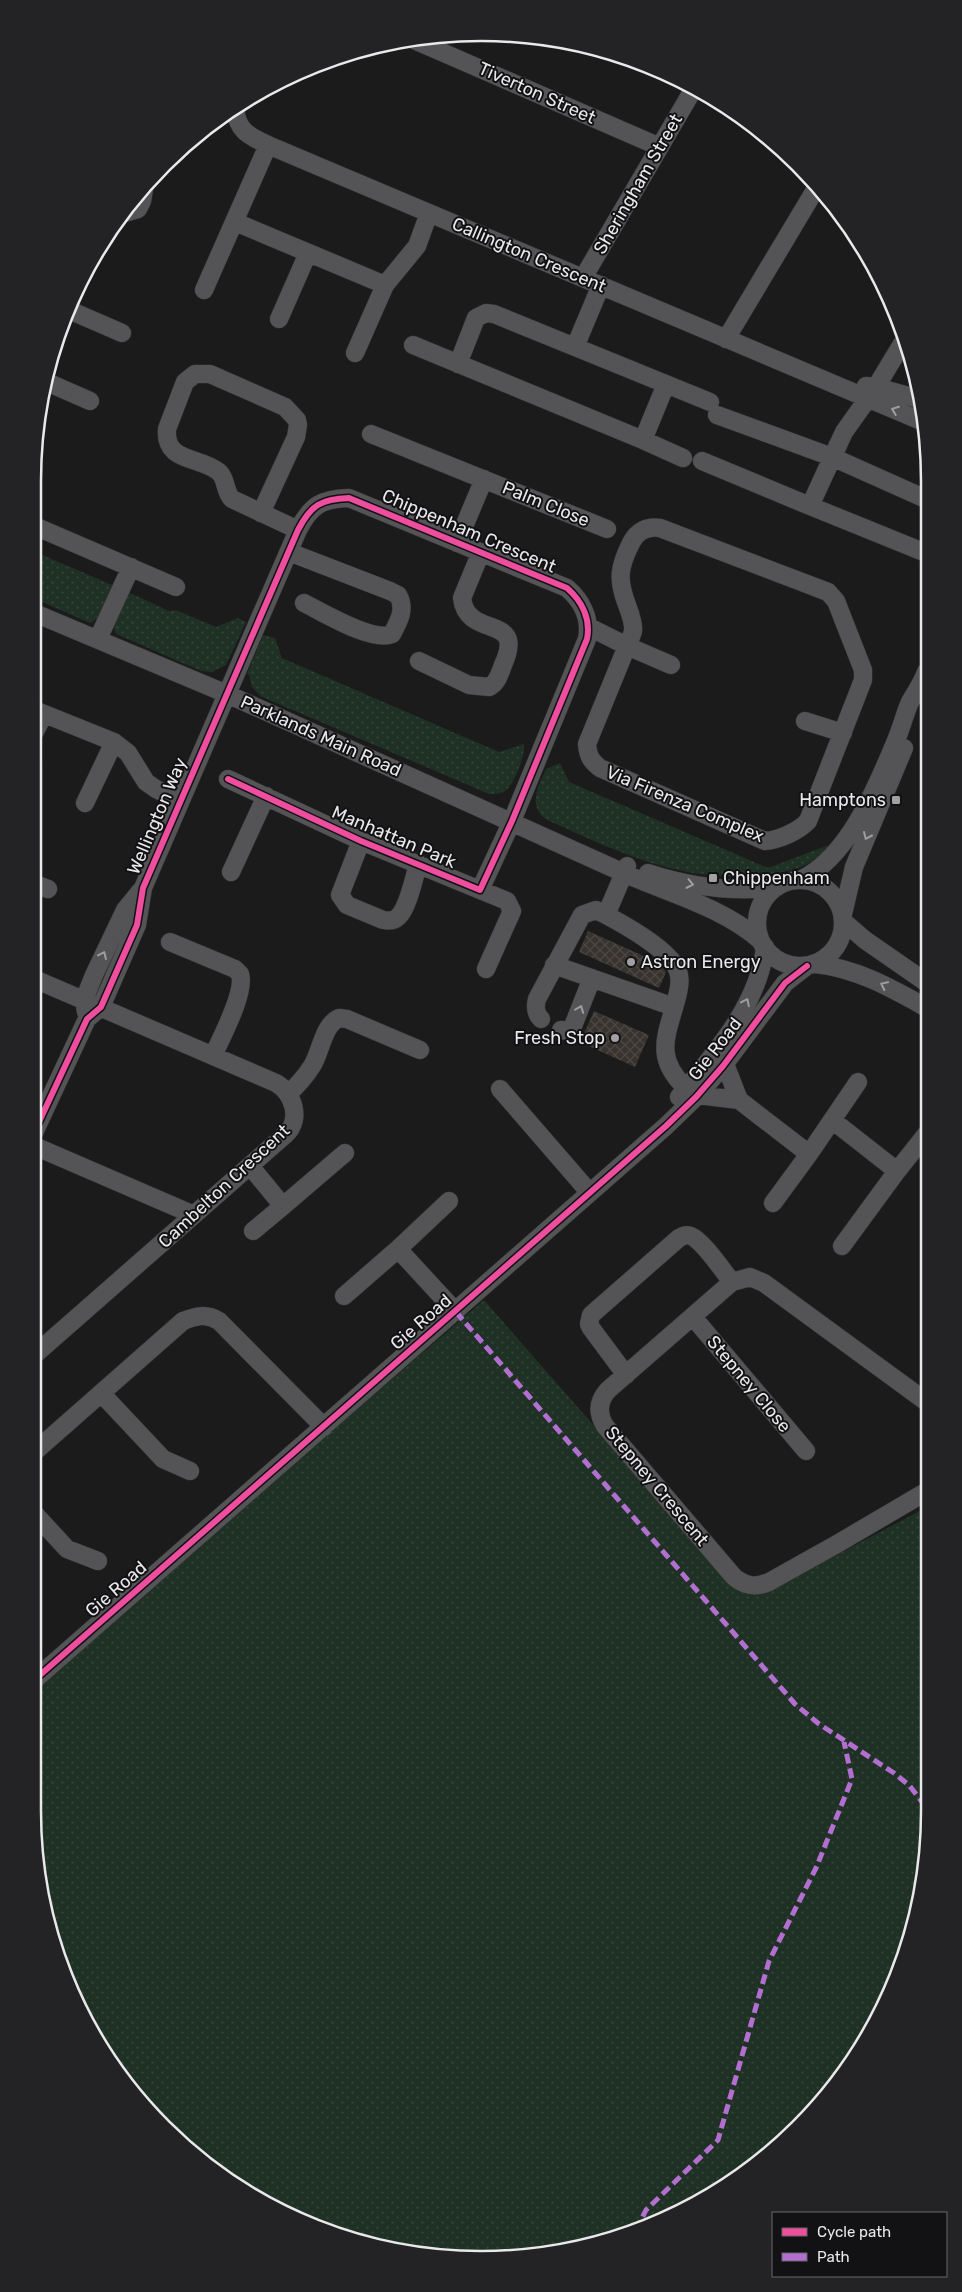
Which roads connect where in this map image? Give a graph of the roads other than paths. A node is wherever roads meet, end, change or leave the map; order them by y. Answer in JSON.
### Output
{"nodes":[{"id":1,"x":425,"y":45,"type":"edge"},
{"id":2,"x":690,"y":95,"type":"edge"},
{"id":3,"x":237,"y":115,"type":"edge"},
{"id":4,"x":268,"y":146,"type":"junction"},
{"id":5,"x":660,"y":147,"type":"junction"},
{"id":6,"x":813,"y":193,"type":"edge"},
{"id":7,"x":429,"y":213,"type":"junction"},
{"id":8,"x":234,"y":222,"type":"junction"},
{"id":9,"x":308,"y":253,"type":"junction"},
{"id":10,"x":583,"y":278,"type":"junction"},
{"id":11,"x":384,"y":285,"type":"junction"},
{"id":12,"x":601,"y":286,"type":"junction"},
{"id":13,"x":204,"y":290,"type":"dead end"},
{"id":14,"x":75,"y":313,"type":"edge"},
{"id":15,"x":279,"y":319,"type":"dead end"},
{"id":16,"x":122,"y":333,"type":"dead end"},
{"id":17,"x":726,"y":339,"type":"junction"},
{"id":18,"x":413,"y":345,"type":"dead end"},
{"id":19,"x":575,"y":347,"type":"junction"},
{"id":20,"x":900,"y":348,"type":"edge"},
{"id":21,"x":355,"y":353,"type":"dead end"},
{"id":22,"x":458,"y":364,"type":"junction"},
{"id":23,"x":52,"y":384,"type":"edge"},
{"id":24,"x":666,"y":384,"type":"junction"},
{"id":25,"x":871,"y":393,"type":"junction"},
{"id":26,"x":913,"y":398,"type":"edge"},
{"id":27,"x":90,"y":401,"type":"dead end"},
{"id":28,"x":916,"y":417,"type":"edge"},
{"id":29,"x":371,"y":434,"type":"dead end"},
{"id":30,"x":643,"y":440,"type":"junction"},
{"id":31,"x":832,"y":457,"type":"junction"},
{"id":32,"x":683,"y":458,"type":"dead end"},
{"id":33,"x":702,"y":461,"type":"dead end"},
{"id":34,"x":484,"y":479,"type":"junction"},
{"id":35,"x":921,"y":497,"type":"edge"},
{"id":36,"x":810,"y":506,"type":"junction"},
{"id":37,"x":261,"y":512,"type":"junction"},
{"id":38,"x":41,"y":529,"type":"edge"},
{"id":39,"x":298,"y":530,"type":"junction"},
{"id":40,"x":607,"y":530,"type":"dead end"},
{"id":41,"x":457,"y":543,"type":"junction"},
{"id":42,"x":921,"y":550,"type":"dead end"},
{"id":43,"x":289,"y":552,"type":"junction"},
{"id":44,"x":481,"y":552,"type":"junction"},
{"id":45,"x":131,"y":567,"type":"junction"},
{"id":46,"x":176,"y":586,"type":"dead end"},
{"id":47,"x":304,"y":602,"type":"dead end"},
{"id":48,"x":41,"y":616,"type":"edge"},
{"id":49,"x":589,"y":627,"type":"junction"},
{"id":50,"x":98,"y":639,"type":"junction"},
{"id":51,"x":627,"y":646,"type":"junction"},
{"id":52,"x":419,"y":661,"type":"dead end"},
{"id":53,"x":671,"y":665,"type":"dead end"},
{"id":54,"x":227,"y":694,"type":"junction"},
{"id":55,"x":921,"y":695,"type":"edge"},
{"id":56,"x":921,"y":697,"type":"edge"},
{"id":57,"x":41,"y":712,"type":"edge"},
{"id":58,"x":805,"y":721,"type":"dead end"},
{"id":59,"x":843,"y":733,"type":"junction"},
{"id":60,"x":114,"y":742,"type":"junction"},
{"id":61,"x":228,"y":779,"type":"dead end"},
{"id":62,"x":266,"y":796,"type":"junction"},
{"id":63,"x":180,"y":801,"type":"junction"},
{"id":64,"x":85,"y":803,"type":"dead end"},
{"id":65,"x":512,"y":821,"type":"junction"},
{"id":66,"x":361,"y":841,"type":"junction"},
{"id":67,"x":418,"y":864,"type":"junction"},
{"id":68,"x":620,"y":868,"type":"junction"},
{"id":69,"x":231,"y":872,"type":"dead end"},
{"id":70,"x":800,"y":880,"type":"junction"},
{"id":71,"x":777,"y":887,"type":"junction"},
{"id":72,"x":143,"y":888,"type":"junction"},
{"id":73,"x":480,"y":890,"type":"junction"},
{"id":74,"x":606,"y":915,"type":"junction"},
{"id":75,"x":843,"y":918,"type":"junction"},
{"id":76,"x":170,"y":942,"type":"dead end"},
{"id":77,"x":763,"y":944,"type":"junction"},
{"id":78,"x":554,"y":965,"type":"junction"},
{"id":79,"x":811,"y":965,"type":"junction"},
{"id":80,"x":486,"y":969,"type":"dead end"},
{"id":81,"x":592,"y":978,"type":"junction"},
{"id":82,"x":921,"y":979,"type":"edge"},
{"id":83,"x":41,"y":982,"type":"edge"},
{"id":84,"x":84,"y":1000,"type":"junction"},
{"id":85,"x":921,"y":1005,"type":"edge"},
{"id":86,"x":101,"y":1007,"type":"junction"},
{"id":87,"x":674,"y":1007,"type":"junction"},
{"id":88,"x":541,"y":1019,"type":"dead end"},
{"id":89,"x":87,"y":1020,"type":"junction"},
{"id":90,"x":561,"y":1030,"type":"dead end"},
{"id":91,"x":420,"y":1050,"type":"dead end"},
{"id":92,"x":213,"y":1056,"type":"junction"},
{"id":93,"x":725,"y":1064,"type":"junction"},
{"id":94,"x":858,"y":1082,"type":"dead end"},
{"id":95,"x":500,"y":1089,"type":"dead end"},
{"id":96,"x":692,"y":1091,"type":"junction"},
{"id":97,"x":288,"y":1094,"type":"junction"},
{"id":98,"x":739,"y":1100,"type":"junction"},
{"id":99,"x":41,"y":1118,"type":"edge"},
{"id":100,"x":832,"y":1120,"type":"junction"},
{"id":101,"x":921,"y":1141,"type":"edge"},
{"id":102,"x":41,"y":1149,"type":"edge"},
{"id":103,"x":345,"y":1153,"type":"dead end"},
{"id":104,"x":809,"y":1154,"type":"junction"},
{"id":105,"x":250,"y":1166,"type":"junction"},
{"id":106,"x":897,"y":1171,"type":"junction"},
{"id":107,"x":590,"y":1193,"type":"junction"},
{"id":108,"x":449,"y":1201,"type":"dead end"},
{"id":109,"x":773,"y":1203,"type":"dead end"},
{"id":110,"x":283,"y":1206,"type":"junction"},
{"id":111,"x":194,"y":1215,"type":"junction"},
{"id":112,"x":253,"y":1231,"type":"dead end"},
{"id":113,"x":842,"y":1246,"type":"dead end"},
{"id":114,"x":398,"y":1249,"type":"junction"},
{"id":115,"x":732,"y":1282,"type":"junction"},
{"id":116,"x":344,"y":1296,"type":"dead end"},
{"id":117,"x":456,"y":1312,"type":"junction"},
{"id":118,"x":693,"y":1317,"type":"junction"},
{"id":119,"x":41,"y":1349,"type":"edge"},
{"id":120,"x":626,"y":1376,"type":"junction"},
{"id":121,"x":101,"y":1393,"type":"junction"},
{"id":122,"x":921,"y":1398,"type":"edge"},
{"id":123,"x":320,"y":1431,"type":"junction"},
{"id":124,"x":41,"y":1446,"type":"edge"},
{"id":125,"x":806,"y":1451,"type":"dead end"},
{"id":126,"x":190,"y":1471,"type":"dead end"},
{"id":127,"x":921,"y":1495,"type":"edge"},
{"id":128,"x":41,"y":1521,"type":"edge"},
{"id":129,"x":98,"y":1561,"type":"dead end"},
{"id":130,"x":41,"y":1674,"type":"edge"}],
"edges":[{"from":1,"to":5,"type":"street","name":"Tiverton Street"},
{"from":2,"to":5,"type":"street","name":"Sheringham Street"},
{"from":3,"to":4,"type":"street","name":"Callington Crescent"},
{"from":4,"to":7,"type":"street","name":"Callington Crescent"},
{"from":4,"to":8,"type":"street"},
{"from":5,"to":10,"type":"street","name":"Sheringham Street"},
{"from":6,"to":17,"type":"street"},
{"from":7,"to":10,"type":"street","name":"Callington Crescent"},
{"from":7,"to":11,"type":"street"},
{"from":8,"to":9,"type":"street"},
{"from":8,"to":13,"type":"street"},
{"from":9,"to":11,"type":"street"},
{"from":9,"to":15,"type":"street"},
{"from":10,"to":12,"type":"street","name":"Callington Crescent"},
{"from":11,"to":21,"type":"street"},
{"from":12,"to":17,"type":"street","name":"Callington Crescent"},
{"from":12,"to":19,"type":"street"},
{"from":14,"to":16,"type":"street"},
{"from":17,"to":25,"type":"street","name":"Callington Crescent"},
{"from":18,"to":22,"type":"street"},
{"from":19,"to":22,"type":"street"},
{"from":19,"to":24,"type":"street"},
{"from":20,"to":25,"type":"street"},
{"from":22,"to":30,"type":"street"},
{"from":23,"to":27,"type":"street"},
{"from":24,"to":30,"type":"street"},
{"from":24,"to":31,"type":"street"},
{"from":25,"to":26,"type":"street","name":"Callington Crescent"},
{"from":28,"to":25,"type":"street","name":"Callington Crescent","one_way":true},
{"from":25,"to":31,"type":"street"},
{"from":29,"to":34,"type":"street","name":"Palm Close"},
{"from":30,"to":32,"type":"street"},
{"from":31,"to":35,"type":"street"},
{"from":31,"to":36,"type":"street"},
{"from":33,"to":36,"type":"street"},
{"from":34,"to":40,"type":"street","name":"Palm Close"},
{"from":34,"to":41,"type":"street","name":"Palm Close"},
{"from":36,"to":42,"type":"street"},
{"from":37,"to":37,"type":"street"},
{"from":37,"to":39,"type":"street"},
{"from":38,"to":45,"type":"street"},
{"from":39,"to":41,"type":"street","name":"Chippenham Crescent"},
{"from":39,"to":43,"type":"street","name":"Chippenham Crescent"},
{"from":41,"to":44,"type":"street","name":"Chippenham Crescent"},
{"from":43,"to":47,"type":"street"},
{"from":43,"to":54,"type":"street","name":"Chippenham Crescent"},
{"from":44,"to":49,"type":"street","name":"Chippenham Crescent"},
{"from":44,"to":52,"type":"street"},
{"from":45,"to":46,"type":"street"},
{"from":45,"to":50,"type":"street"},
{"from":48,"to":50,"type":"street","name":"Parklands Main Road"},
{"from":49,"to":51,"type":"street"},
{"from":49,"to":65,"type":"street"},
{"from":50,"to":54,"type":"street","name":"Parklands Main Road"},
{"from":51,"to":53,"type":"street"},
{"from":51,"to":59,"type":"street","name":"Via Firenza Complex"},
{"from":51,"to":59,"type":"street","name":"Via Firenza Complex"},
{"from":54,"to":63,"type":"street","name":"Wellington Way"},
{"from":54,"to":65,"type":"street","name":"Parklands Main Road"},
{"from":55,"to":70,"type":"street"},
{"from":56,"to":75,"type":"street","one_way":true},
{"from":57,"to":60,"type":"street"},
{"from":58,"to":59,"type":"street"},
{"from":60,"to":63,"type":"street"},
{"from":60,"to":64,"type":"street"},
{"from":61,"to":62,"type":"street","name":"Manhattan Park"},
{"from":62,"to":66,"type":"street","name":"Manhattan Park"},
{"from":62,"to":69,"type":"street"},
{"from":63,"to":72,"type":"street","name":"Wellington Way"},
{"from":65,"to":68,"type":"street","name":"Parklands Main Road"},
{"from":65,"to":73,"type":"street"},
{"from":66,"to":67,"type":"street","name":"Manhattan Park"},
{"from":66,"to":67,"type":"street"},
{"from":67,"to":73,"type":"street","name":"Manhattan Park"},
{"from":68,"to":71,"type":"street","name":"Parklands Main Road","one_way":true},
{"from":68,"to":74,"type":"street"},
{"from":68,"to":77,"type":"street","name":"Parklands Main Road"},
{"from":70,"to":71,"type":"street"},
{"from":70,"to":75,"type":"street"},
{"from":71,"to":77,"type":"street"},
{"from":84,"to":72,"type":"street","name":"Wellington Way","one_way":true},
{"from":72,"to":86,"type":"street","name":"Wellington Way"},
{"from":73,"to":80,"type":"street","name":"Manhattan Park"},
{"from":74,"to":78,"type":"street"},
{"from":74,"to":87,"type":"street"},
{"from":75,"to":79,"type":"street"},
{"from":75,"to":82,"type":"street"},
{"from":76,"to":92,"type":"street"},
{"from":77,"to":79,"type":"street"},
{"from":96,"to":77,"type":"street","name":"Gie Road","one_way":true},
{"from":78,"to":81,"type":"street"},
{"from":78,"to":88,"type":"street"},
{"from":85,"to":79,"type":"street","one_way":true},
{"from":79,"to":93,"type":"street","name":"Gie Road"},
{"from":81,"to":87,"type":"street"},
{"from":90,"to":81,"type":"street","one_way":true},
{"from":83,"to":84,"type":"street"},
{"from":84,"to":86,"type":"street"},
{"from":84,"to":89,"type":"street"},
{"from":86,"to":89,"type":"street"},
{"from":86,"to":92,"type":"street"},
{"from":87,"to":96,"type":"street"},
{"from":89,"to":99,"type":"street"},
{"from":91,"to":97,"type":"street"},
{"from":92,"to":97,"type":"street"},
{"from":93,"to":96,"type":"street","name":"Gie Road"},
{"from":93,"to":98,"type":"street"},
{"from":94,"to":100,"type":"street"},
{"from":95,"to":107,"type":"street"},
{"from":96,"to":98,"type":"street"},
{"from":96,"to":107,"type":"street","name":"Gie Road"},
{"from":97,"to":105,"type":"street","name":"Cambelton Crescent"},
{"from":98,"to":104,"type":"street"},
{"from":100,"to":104,"type":"street"},
{"from":100,"to":106,"type":"street"},
{"from":101,"to":106,"type":"street"},
{"from":102,"to":111,"type":"street"},
{"from":103,"to":110,"type":"street"},
{"from":104,"to":109,"type":"street"},
{"from":105,"to":110,"type":"street"},
{"from":105,"to":111,"type":"street","name":"Cambelton Crescent"},
{"from":106,"to":113,"type":"street"},
{"from":107,"to":117,"type":"street","name":"Gie Road"},
{"from":108,"to":114,"type":"street"},
{"from":110,"to":112,"type":"street"},
{"from":111,"to":119,"type":"street","name":"Cambelton Crescent"},
{"from":114,"to":116,"type":"street"},
{"from":114,"to":117,"type":"street"},
{"from":115,"to":118,"type":"street","name":"Stepney Crescent"},
{"from":115,"to":120,"type":"street"},
{"from":115,"to":122,"type":"street"},
{"from":117,"to":123,"type":"street","name":"Gie Road"},
{"from":118,"to":120,"type":"street","name":"Stepney Crescent"},
{"from":118,"to":125,"type":"street","name":"Stepney Close"},
{"from":120,"to":127,"type":"street","name":"Stepney Crescent"},
{"from":121,"to":123,"type":"street"},
{"from":121,"to":124,"type":"street"},
{"from":121,"to":126,"type":"street"},
{"from":123,"to":130,"type":"street","name":"Gie Road"},
{"from":128,"to":129,"type":"street"}]}
